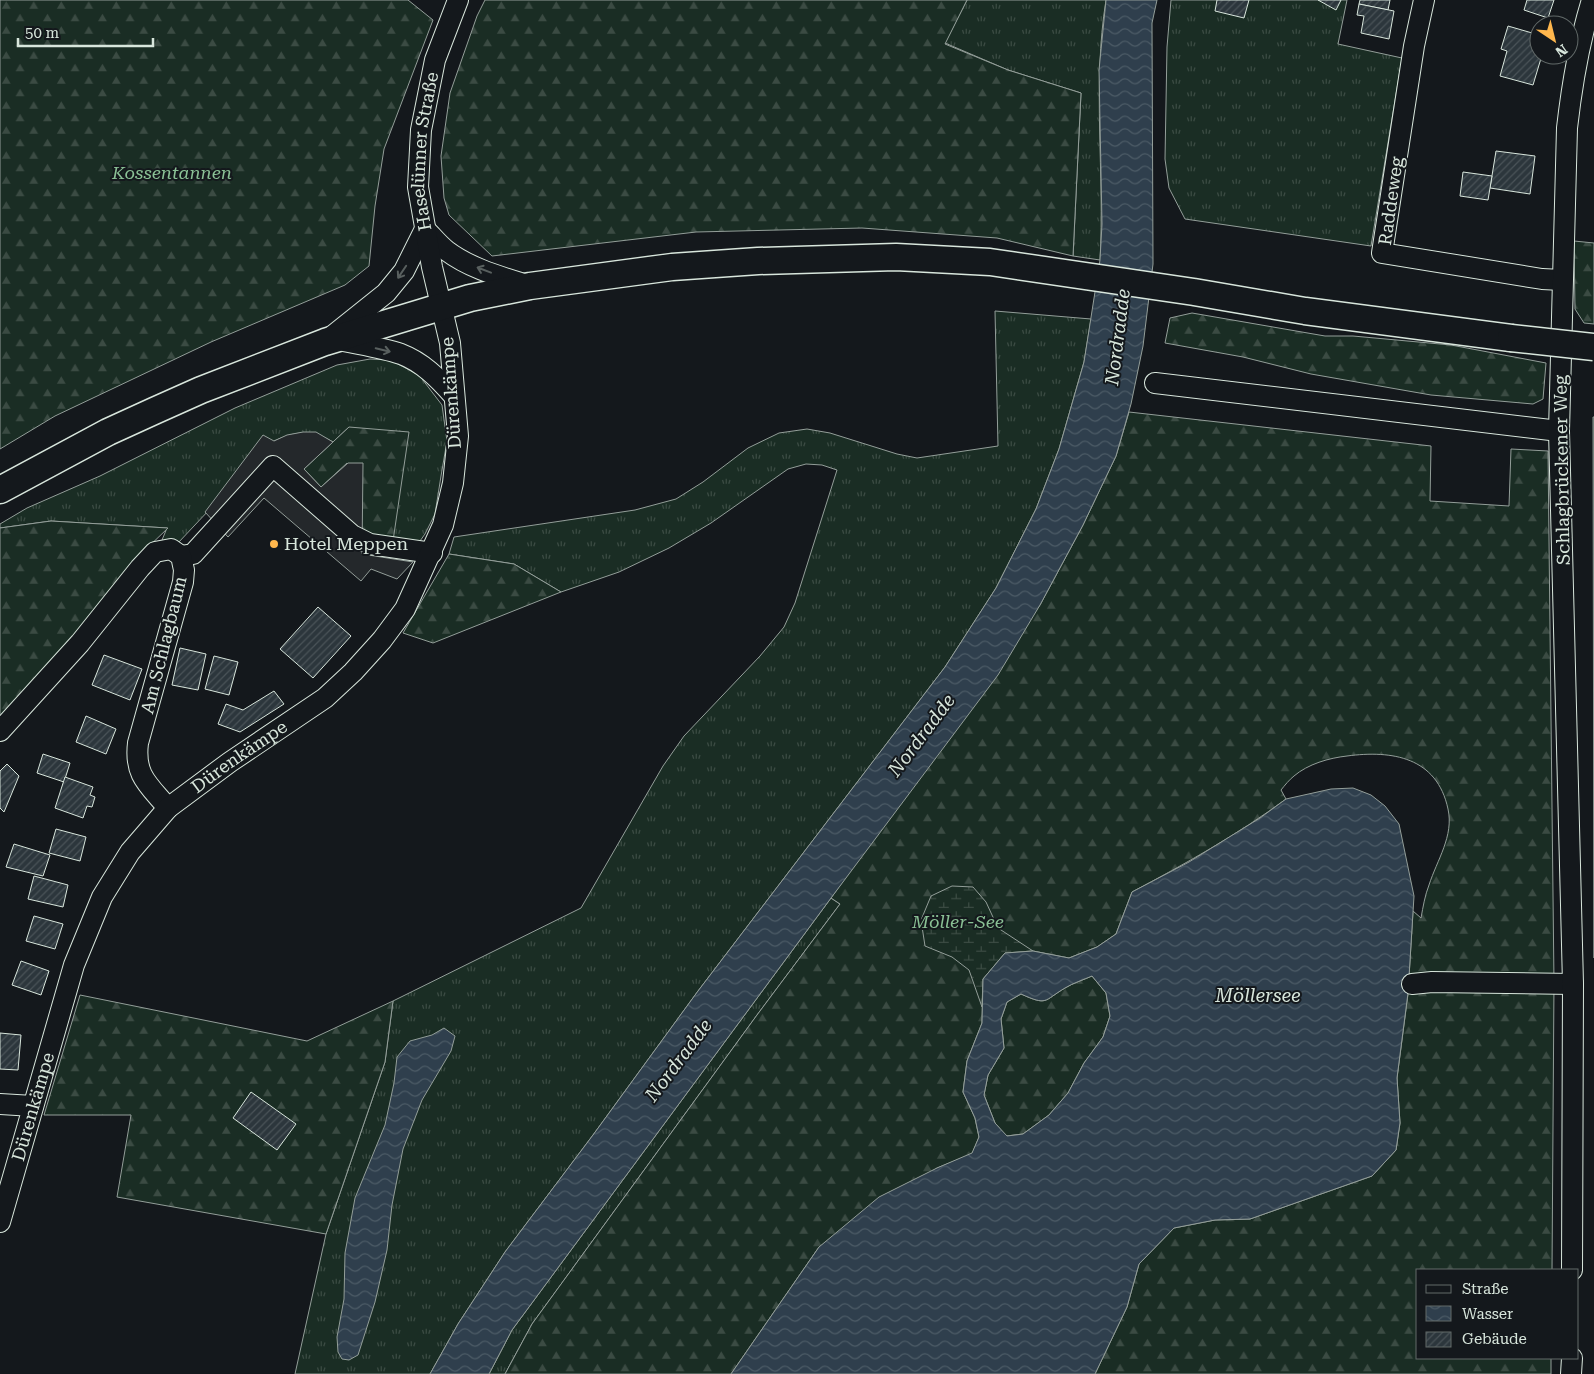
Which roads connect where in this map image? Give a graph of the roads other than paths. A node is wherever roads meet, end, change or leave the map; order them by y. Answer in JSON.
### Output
{"nodes":[{"id":1,"x":458,"y":0,"type":"edge"},
{"id":2,"x":1424,"y":0,"type":"edge"},
{"id":3,"x":1592,"y":0,"type":"edge"},
{"id":4,"x":425,"y":229,"type":"junction"},
{"id":5,"x":1562,"y":280,"type":"junction"},
{"id":6,"x":530,"y":286,"type":"junction"},
{"id":7,"x":441,"y":305,"type":"junction"},
{"id":8,"x":330,"y":340,"type":"junction"},
{"id":9,"x":1594,"y":347,"type":"edge"},
{"id":10,"x":1155,"y":383,"type":"dead end"},
{"id":11,"x":453,"y":395,"type":"junction"},
{"id":12,"x":1559,"y":432,"type":"junction"},
{"id":13,"x":0,"y":490,"type":"edge"},
{"id":14,"x":432,"y":553,"type":"junction"},
{"id":15,"x":180,"y":556,"type":"junction"},
{"id":16,"x":0,"y":731,"type":"edge"},
{"id":17,"x":168,"y":808,"type":"junction"},
{"id":18,"x":1412,"y":984,"type":"dead end"},
{"id":19,"x":1573,"y":984,"type":"junction"},
{"id":20,"x":0,"y":1104,"type":"edge"},
{"id":21,"x":33,"y":1106,"type":"junction"},
{"id":22,"x":0,"y":1222,"type":"edge"},
{"id":23,"x":1572,"y":1269,"type":"edge"},
{"id":24,"x":1572,"y":1359,"type":"edge"},
{"id":25,"x":1572,"y":1374,"type":"edge"}],
"edges":[{"from":1,"to":4,"type":"street","name":"Haselünner Straße"},
{"from":2,"to":5,"type":"street","name":"Raddeweg"},
{"from":3,"to":5,"type":"street","name":"Schlagbrückener Weg"},
{"from":6,"to":4,"type":"street","one_way":true},
{"from":4,"to":7,"type":"street","name":"Haselünner Straße"},
{"from":4,"to":8,"type":"street","one_way":true},
{"from":5,"to":12,"type":"street","name":"Schlagbrückener Weg"},
{"from":6,"to":7,"type":"main road"},
{"from":6,"to":9,"type":"main road","bridge":true},
{"from":7,"to":8,"type":"main road"},
{"from":7,"to":11,"type":"street","name":"Dürenkämpe"},
{"from":8,"to":11,"type":"street","one_way":true},
{"from":8,"to":13,"type":"main road"},
{"from":10,"to":12,"type":"street"},
{"from":11,"to":14,"type":"street","name":"Dürenkämpe"},
{"from":12,"to":19,"type":"street","name":"Schlagbrückener Weg"},
{"from":14,"to":15,"type":"street"},
{"from":14,"to":17,"type":"street","name":"Dürenkämpe"},
{"from":15,"to":16,"type":"street","name":"Am Schlagbaum"},
{"from":15,"to":17,"type":"street","name":"Am Schlagbaum"},
{"from":17,"to":21,"type":"street","name":"Dürenkämpe"},
{"from":18,"to":19,"type":"street"},
{"from":19,"to":23,"type":"street","name":"Schlagbrückener Weg"},
{"from":20,"to":21,"type":"street"},
{"from":21,"to":22,"type":"street","name":"Dürenkämpe"},
{"from":24,"to":25,"type":"street"}]}
